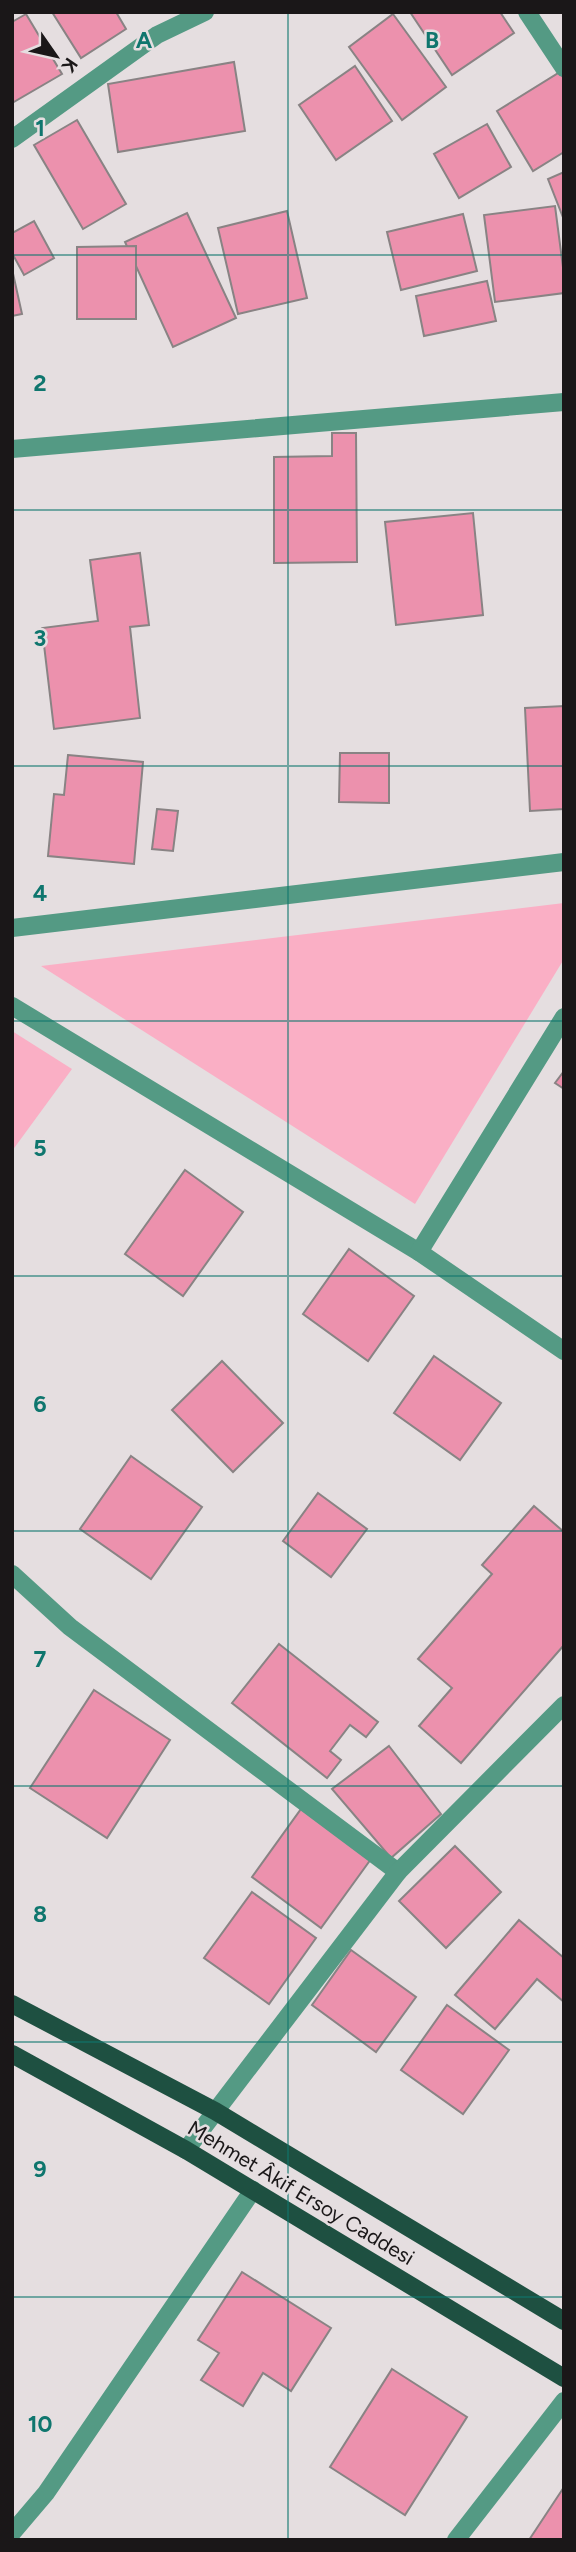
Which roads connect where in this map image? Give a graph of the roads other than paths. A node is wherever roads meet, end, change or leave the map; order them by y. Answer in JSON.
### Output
{"nodes":[{"id":1,"x":205,"y":12,"type":"edge"},
{"id":2,"x":527,"y":12,"type":"edge"},
{"id":3,"x":564,"y":68,"type":"edge"},
{"id":4,"x":12,"y":138,"type":"edge"},
{"id":5,"x":564,"y":402,"type":"edge"},
{"id":6,"x":12,"y":450,"type":"edge"},
{"id":7,"x":564,"y":862,"type":"edge"},
{"id":8,"x":12,"y":928,"type":"edge"},
{"id":9,"x":12,"y":1006,"type":"edge"},
{"id":10,"x":564,"y":1017,"type":"edge"},
{"id":11,"x":419,"y":1252,"type":"junction"},
{"id":12,"x":564,"y":1351,"type":"edge"},
{"id":13,"x":12,"y":1574,"type":"edge"},
{"id":14,"x":564,"y":1705,"type":"edge"},
{"id":15,"x":398,"y":1871,"type":"junction"},
{"id":16,"x":12,"y":2004,"type":"edge"},
{"id":17,"x":12,"y":2054,"type":"edge"},
{"id":18,"x":215,"y":2111,"type":"junction"},
{"id":19,"x":186,"y":2150,"type":"junction"},
{"id":20,"x":253,"y":2190,"type":"junction"},
{"id":21,"x":564,"y":2321,"type":"edge"},
{"id":22,"x":564,"y":2378,"type":"edge"},
{"id":23,"x":564,"y":2401,"type":"edge"},
{"id":24,"x":12,"y":2533,"type":"edge"},
{"id":25,"x":456,"y":2540,"type":"edge"}],
"edges":[{"from":1,"to":4,"type":"street"},
{"from":2,"to":3,"type":"street"},
{"from":5,"to":6,"type":"street"},
{"from":7,"to":8,"type":"street"},
{"from":9,"to":11,"type":"street"},
{"from":10,"to":11,"type":"street"},
{"from":11,"to":12,"type":"street"},
{"from":13,"to":15,"type":"street"},
{"from":14,"to":15,"type":"street"},
{"from":15,"to":18,"type":"street"},
{"from":16,"to":18,"type":"main road","name":"Mehmet Âkif Ersoy Caddesi"},
{"from":17,"to":19,"type":"main road","name":"Mehmet Âkif Ersoy Caddesi"},
{"from":18,"to":19,"type":"street"},
{"from":18,"to":21,"type":"main road","name":"Mehmet Âkif Ersoy Caddesi"},
{"from":19,"to":20,"type":"main road","name":"Mehmet Âkif Ersoy Caddesi"},
{"from":20,"to":22,"type":"main road","name":"Mehmet Âkif Ersoy Caddesi"},
{"from":20,"to":24,"type":"street"},
{"from":23,"to":25,"type":"street"}]}
